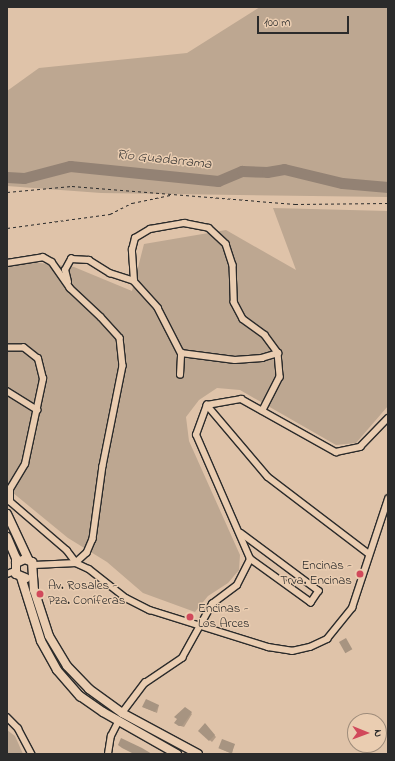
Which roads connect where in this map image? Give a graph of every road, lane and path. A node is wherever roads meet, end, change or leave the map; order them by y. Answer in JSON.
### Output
{"nodes":[{"id":1,"x":7,"y":192,"type":"edge"},
{"id":2,"x":173,"y":194,"type":"junction"},
{"id":3,"x":388,"y":203,"type":"edge"},
{"id":4,"x":7,"y":228,"type":"edge"},
{"id":5,"x":7,"y":263,"type":"edge"},
{"id":6,"x":134,"y":281,"type":"junction"},
{"id":7,"x":70,"y":288,"type":"junction"},
{"id":8,"x":7,"y":348,"type":"edge"},
{"id":9,"x":181,"y":353,"type":"junction"},
{"id":10,"x":278,"y":353,"type":"junction"},
{"id":11,"x":180,"y":375,"type":"dead end"},
{"id":12,"x":7,"y":392,"type":"edge"},
{"id":13,"x":207,"y":405,"type":"junction"},
{"id":14,"x":37,"y":410,"type":"junction"},
{"id":15,"x":263,"y":412,"type":"junction"},
{"id":16,"x":388,"y":418,"type":"edge"},
{"id":17,"x":388,"y":499,"type":"edge"},
{"id":18,"x":7,"y":514,"type":"edge"},
{"id":19,"x":241,"y":533,"type":"junction"},
{"id":20,"x":7,"y":537,"type":"edge"},
{"id":21,"x":369,"y":554,"type":"junction"},
{"id":22,"x":250,"y":559,"type":"junction"},
{"id":23,"x":76,"y":563,"type":"junction"},
{"id":24,"x":31,"y":566,"type":"junction"},
{"id":25,"x":13,"y":569,"type":"edge"},
{"id":26,"x":21,"y":577,"type":"junction"},
{"id":27,"x":200,"y":625,"type":"junction"},
{"id":28,"x":122,"y":713,"type":"junction"},
{"id":29,"x":7,"y":716,"type":"edge"},
{"id":30,"x":118,"y":722,"type":"junction"},
{"id":31,"x":32,"y":754,"type":"edge"},
{"id":32,"x":108,"y":754,"type":"edge"},
{"id":33,"x":177,"y":754,"type":"edge"},
{"id":34,"x":198,"y":754,"type":"edge"}],
"edges":[{"from":1,"to":2,"type":"path"},
{"from":2,"to":3,"type":"path"},
{"from":2,"to":4,"type":"path"},
{"from":5,"to":7,"type":"street"},
{"from":6,"to":7,"type":"street"},
{"from":6,"to":9,"type":"street"},
{"from":6,"to":10,"type":"street"},
{"from":7,"to":23,"type":"street"},
{"from":8,"to":14,"type":"street"},
{"from":9,"to":10,"type":"street"},
{"from":9,"to":11,"type":"street"},
{"from":10,"to":15,"type":"street"},
{"from":12,"to":14,"type":"street"},
{"from":13,"to":15,"type":"street"},
{"from":13,"to":19,"type":"street"},
{"from":13,"to":21,"type":"street"},
{"from":14,"to":23,"type":"street"},
{"from":15,"to":16,"type":"street"},
{"from":17,"to":21,"type":"street"},
{"from":18,"to":24,"type":"street"},
{"from":19,"to":22,"type":"street"},
{"from":19,"to":22,"type":"street"},
{"from":20,"to":25,"type":"street"},
{"from":21,"to":27,"type":"street"},
{"from":22,"to":27,"type":"street"},
{"from":23,"to":24,"type":"street"},
{"from":23,"to":27,"type":"street"},
{"from":24,"to":25,"type":"street"},
{"from":24,"to":26,"type":"street"},
{"from":24,"to":28,"type":"street"},
{"from":25,"to":26,"type":"street"},
{"from":26,"to":30,"type":"street"},
{"from":27,"to":28,"type":"street"},
{"from":28,"to":34,"type":"street"},
{"from":29,"to":31,"type":"street"},
{"from":30,"to":32,"type":"street"},
{"from":30,"to":33,"type":"street"}]}
